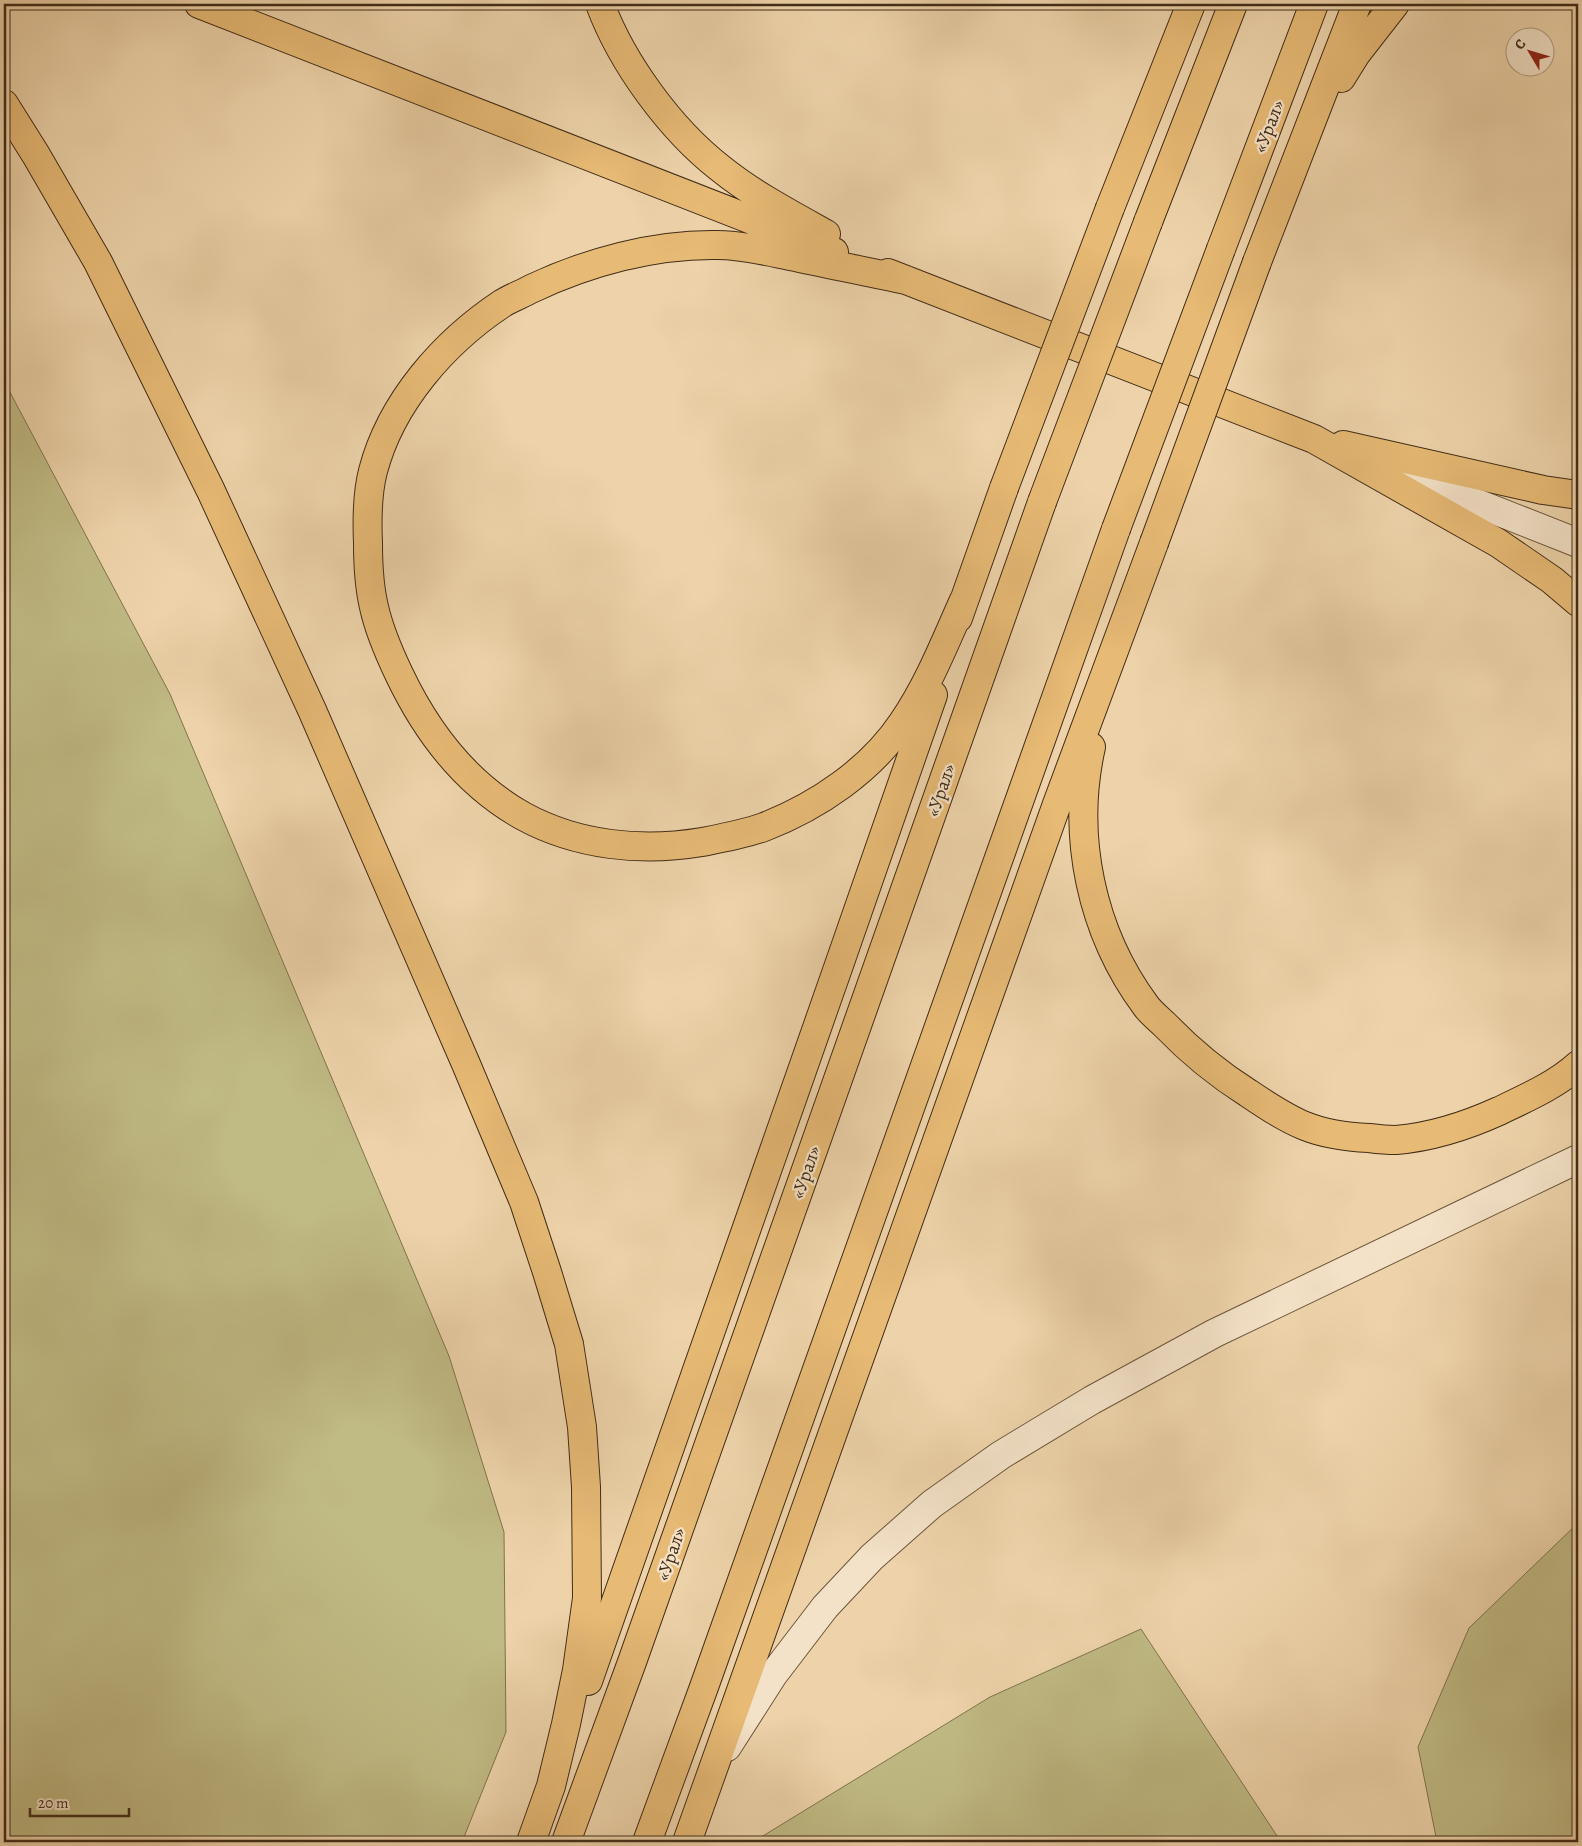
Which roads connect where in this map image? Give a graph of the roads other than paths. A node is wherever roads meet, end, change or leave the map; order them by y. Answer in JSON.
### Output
{"nodes":[{"id":1,"x":199,"y":4,"type":"edge"},
{"id":2,"x":600,"y":4,"type":"edge"},
{"id":3,"x":1182,"y":4,"type":"edge"},
{"id":4,"x":1191,"y":4,"type":"edge"},
{"id":5,"x":1233,"y":4,"type":"edge"},
{"id":6,"x":1314,"y":4,"type":"edge"},
{"id":7,"x":1357,"y":4,"type":"edge"},
{"id":8,"x":1394,"y":4,"type":"edge"},
{"id":9,"x":1168,"y":58,"type":"junction"},
{"id":10,"x":4,"y":104,"type":"edge"},
{"id":11,"x":1304,"y":142,"type":"junction"},
{"id":12,"x":906,"y":280,"type":"junction"},
{"id":13,"x":1314,"y":439,"type":"junction"},
{"id":14,"x":1578,"y":495,"type":"edge"},
{"id":15,"x":1578,"y":543,"type":"edge"},
{"id":16,"x":964,"y":600,"type":"junction"},
{"id":17,"x":1578,"y":602,"type":"edge"},
{"id":18,"x":1111,"y":661,"type":"junction"},
{"id":19,"x":1578,"y":1064,"type":"edge"},
{"id":20,"x":1578,"y":1159,"type":"edge"},
{"id":21,"x":551,"y":1786,"type":"junction"},
{"id":22,"x":707,"y":1786,"type":"junction"},
{"id":23,"x":531,"y":1842,"type":"edge"},
{"id":24,"x":566,"y":1842,"type":"edge"},
{"id":25,"x":647,"y":1842,"type":"edge"},
{"id":26,"x":686,"y":1842,"type":"edge"}],
"edges":[{"from":1,"to":12,"type":"highway"},
{"from":2,"to":12,"type":"highway"},
{"from":3,"to":9,"type":"highway"},
{"from":4,"to":9,"type":"highway"},
{"from":5,"to":24,"type":"highway","name":"«Урал»","bridge":true},
{"from":6,"to":25,"type":"highway","name":"«Урал»","bridge":true},
{"from":7,"to":11,"type":"highway"},
{"from":8,"to":11,"type":"highway"},
{"from":9,"to":16,"type":"highway","bridge":true},
{"from":10,"to":21,"type":"highway"},
{"from":11,"to":18,"type":"highway","bridge":true},
{"from":12,"to":13,"type":"highway"},
{"from":12,"to":16,"type":"highway"},
{"from":13,"to":14,"type":"highway"},
{"from":13,"to":15,"type":"street"},
{"from":13,"to":17,"type":"highway"},
{"from":16,"to":21,"type":"highway"},
{"from":18,"to":19,"type":"highway"},
{"from":18,"to":22,"type":"highway"},
{"from":20,"to":22,"type":"street"},
{"from":21,"to":23,"type":"highway"},
{"from":22,"to":26,"type":"highway"}]}
